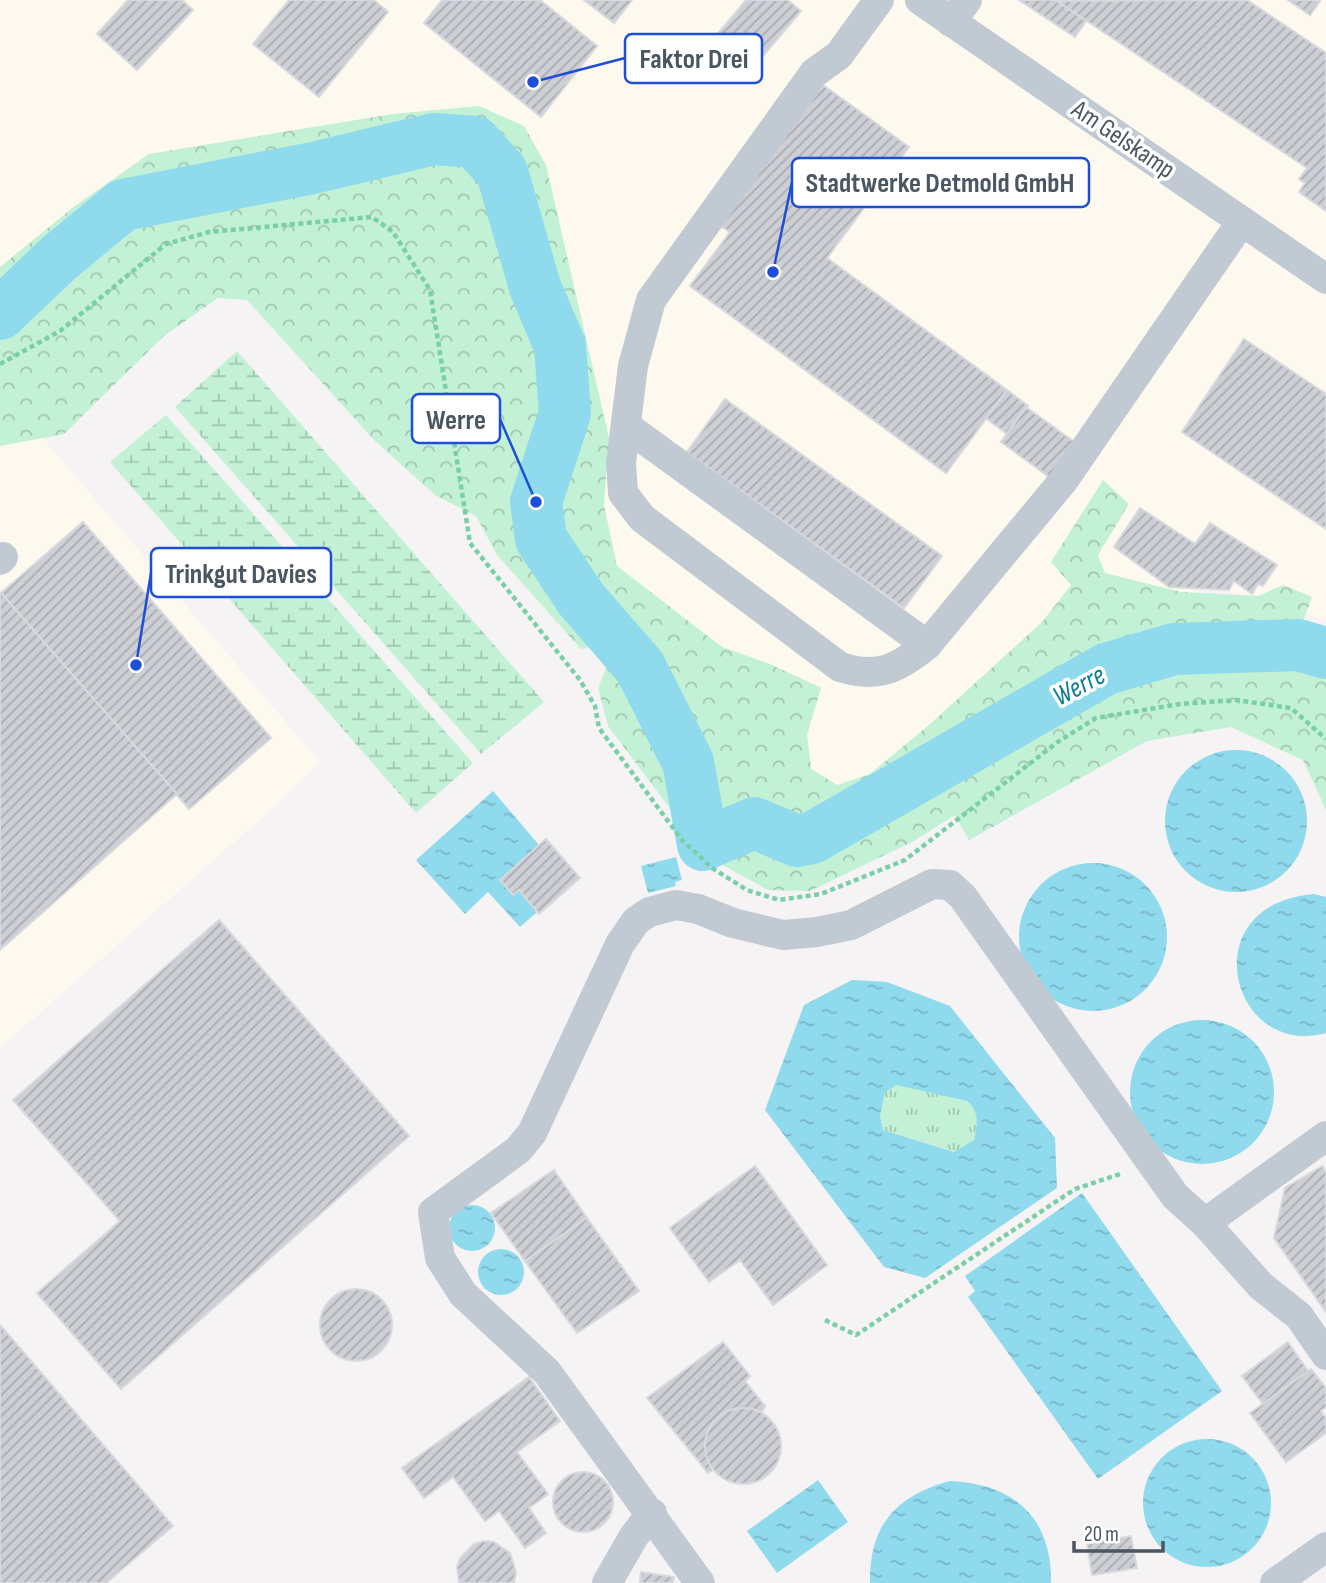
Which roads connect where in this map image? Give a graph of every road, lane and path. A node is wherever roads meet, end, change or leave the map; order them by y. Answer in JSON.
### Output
{"nodes":[{"id":1,"x":879,"y":0,"type":"edge"},
{"id":2,"x":920,"y":0,"type":"edge"},
{"id":3,"x":959,"y":11,"type":"edge"},
{"id":4,"x":1242,"y":221,"type":"junction"},
{"id":5,"x":1326,"y":279,"type":"edge"},
{"id":6,"x":0,"y":364,"type":"edge"},
{"id":7,"x":626,"y":426,"type":"junction"},
{"id":8,"x":927,"y":645,"type":"junction"},
{"id":9,"x":1326,"y":739,"type":"edge"},
{"id":10,"x":1326,"y":1136,"type":"edge"},
{"id":11,"x":1147,"y":1157,"type":"junction"},
{"id":12,"x":1205,"y":1223,"type":"junction"},
{"id":13,"x":825,"y":1320,"type":"dead end"},
{"id":14,"x":1326,"y":1355,"type":"edge"},
{"id":15,"x":652,"y":1513,"type":"junction"},
{"id":16,"x":1326,"y":1547,"type":"edge"},
{"id":17,"x":607,"y":1583,"type":"edge"},
{"id":18,"x":700,"y":1583,"type":"edge"},
{"id":19,"x":1275,"y":1583,"type":"edge"}],
"edges":[{"from":1,"to":7,"type":"street"},
{"from":2,"to":3,"type":"street","name":"Am Gelskamp"},
{"from":3,"to":4,"type":"street","name":"Am Gelskamp"},
{"from":4,"to":5,"type":"street","name":"Am Gelskamp"},
{"from":4,"to":8,"type":"street"},
{"from":6,"to":9,"type":"path"},
{"from":7,"to":8,"type":"street"},
{"from":7,"to":8,"type":"street"},
{"from":10,"to":12,"type":"street"},
{"from":11,"to":12,"type":"street"},
{"from":11,"to":13,"type":"path"},
{"from":11,"to":15,"type":"street"},
{"from":12,"to":14,"type":"street"},
{"from":15,"to":17,"type":"street"},
{"from":15,"to":18,"type":"street"},
{"from":16,"to":19,"type":"street"}]}
